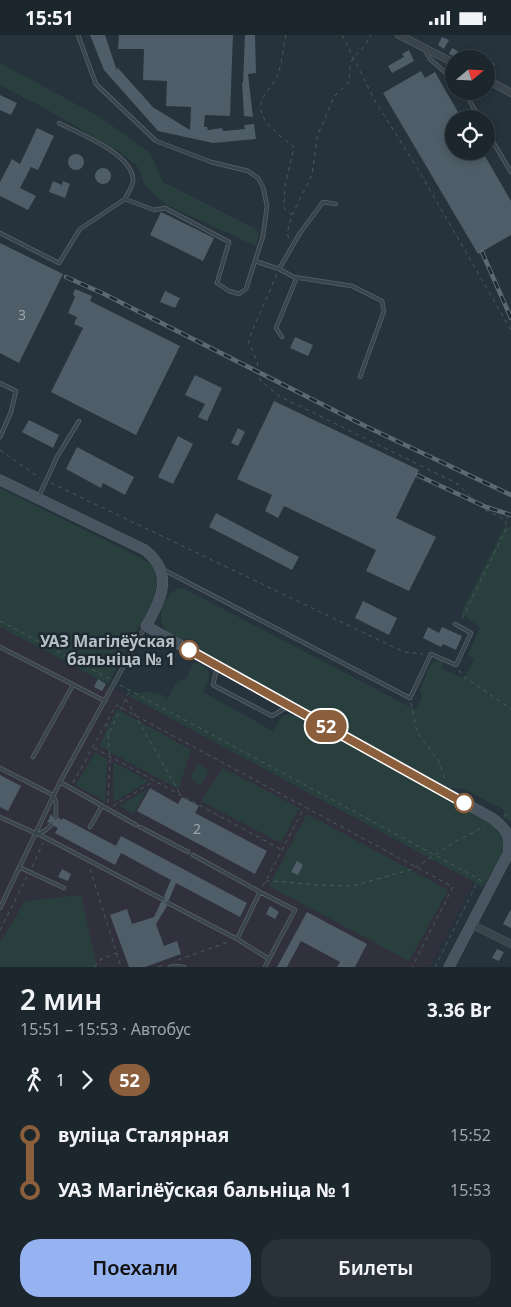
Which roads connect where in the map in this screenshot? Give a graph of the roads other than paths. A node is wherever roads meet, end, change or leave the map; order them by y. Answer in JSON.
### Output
{"nodes":[{"id":1,"x":78,"y":35,"type":"edge"},
{"id":2,"x":399,"y":35,"type":"edge"},
{"id":3,"x":423,"y":47,"type":"junction"},
{"id":4,"x":445,"y":58,"type":"edge"},
{"id":5,"x":445,"y":72,"type":"edge"},
{"id":6,"x":495,"y":84,"type":"edge"},
{"id":7,"x":511,"y":93,"type":"edge"},
{"id":8,"x":59,"y":123,"type":"dead end"},
{"id":9,"x":495,"y":145,"type":"edge"},
{"id":10,"x":511,"y":172,"type":"edge"},
{"id":11,"x":125,"y":199,"type":"junction"},
{"id":12,"x":336,"y":203,"type":"dead end"},
{"id":13,"x":0,"y":233,"type":"edge"},
{"id":14,"x":255,"y":261,"type":"junction"},
{"id":15,"x":279,"y":269,"type":"junction"},
{"id":16,"x":297,"y":277,"type":"junction"},
{"id":17,"x":282,"y":337,"type":"dead end"},
{"id":18,"x":360,"y":377,"type":"dead end"},
{"id":19,"x":0,"y":383,"type":"edge"},
{"id":20,"x":79,"y":421,"type":"dead end"},
{"id":21,"x":0,"y":437,"type":"edge"},
{"id":22,"x":0,"y":480,"type":"edge"},
{"id":23,"x":38,"y":499,"type":"junction"},
{"id":24,"x":161,"y":569,"type":"junction"},
{"id":25,"x":457,"y":625,"type":"road end"},
{"id":26,"x":146,"y":627,"type":"junction"},
{"id":27,"x":0,"y":647,"type":"edge"},
{"id":28,"x":218,"y":665,"type":"junction"},
{"id":29,"x":73,"y":685,"type":"junction"},
{"id":30,"x":105,"y":701,"type":"junction"},
{"id":31,"x":289,"y":706,"type":"junction"},
{"id":32,"x":33,"y":757,"type":"dead end"},
{"id":33,"x":0,"y":768,"type":"edge"},
{"id":34,"x":60,"y":782,"type":"junction"},
{"id":35,"x":53,"y":795,"type":"junction"},
{"id":36,"x":102,"y":806,"type":"junction"},
{"id":37,"x":0,"y":817,"type":"edge"},
{"id":38,"x":56,"y":817,"type":"dead end"},
{"id":39,"x":51,"y":825,"type":"dead end"},
{"id":40,"x":90,"y":827,"type":"dead end"},
{"id":41,"x":34,"y":833,"type":"junction"},
{"id":42,"x":510,"y":837,"type":"edge"},
{"id":43,"x":188,"y":852,"type":"dead end"},
{"id":44,"x":193,"y":855,"type":"dead end"},
{"id":45,"x":19,"y":867,"type":"junction"},
{"id":46,"x":64,"y":888,"type":"dead end"},
{"id":47,"x":260,"y":892,"type":"junction"},
{"id":48,"x":162,"y":899,"type":"dead end"},
{"id":49,"x":168,"y":903,"type":"dead end"},
{"id":50,"x":0,"y":908,"type":"edge"},
{"id":51,"x":471,"y":924,"type":"junction"},
{"id":52,"x":237,"y":939,"type":"junction"},
{"id":53,"x":511,"y":944,"type":"edge"},
{"id":54,"x":269,"y":959,"type":"junction"},
{"id":55,"x":169,"y":965,"type":"edge"},
{"id":56,"x":184,"y":967,"type":"edge"},
{"id":57,"x":265,"y":967,"type":"edge"},
{"id":58,"x":449,"y":967,"type":"edge"}],
"edges":[{"from":1,"to":14,"type":"lane"},
{"from":2,"to":3,"type":"street"},
{"from":3,"to":4,"type":"street"},
{"from":3,"to":5,"type":"lane"},
{"from":6,"to":7,"type":"street"},
{"from":8,"to":11,"type":"lane"},
{"from":9,"to":10,"type":"lane"},
{"from":11,"to":13,"type":"lane"},
{"from":11,"to":14,"type":"lane"},
{"from":12,"to":15,"type":"lane"},
{"from":14,"to":15,"type":"lane"},
{"from":15,"to":16,"type":"lane"},
{"from":16,"to":17,"type":"lane"},
{"from":16,"to":18,"type":"lane"},
{"from":19,"to":21,"type":"lane"},
{"from":20,"to":23,"type":"lane"},
{"from":22,"to":23,"type":"main road"},
{"from":23,"to":24,"type":"main road"},
{"from":24,"to":25,"type":"lane"},
{"from":24,"to":26,"type":"main road"},
{"from":26,"to":28,"type":"main road"},
{"from":26,"to":30,"type":"lane"},
{"from":27,"to":29,"type":"lane"},
{"from":28,"to":31,"type":"main road"},
{"from":28,"to":31,"type":"lane"},
{"from":29,"to":30,"type":"lane"},
{"from":29,"to":32,"type":"lane"},
{"from":30,"to":34,"type":"lane"},
{"from":31,"to":42,"type":"main road"},
{"from":33,"to":35,"type":"lane"},
{"from":34,"to":35,"type":"lane"},
{"from":34,"to":36,"type":"lane"},
{"from":35,"to":38,"type":"lane"},
{"from":35,"to":41,"type":"lane"},
{"from":36,"to":40,"type":"lane"},
{"from":36,"to":43,"type":"lane"},
{"from":37,"to":41,"type":"lane"},
{"from":39,"to":41,"type":"lane"},
{"from":41,"to":45,"type":"lane"},
{"from":41,"to":48,"type":"lane"},
{"from":42,"to":51,"type":"main road"},
{"from":44,"to":47,"type":"lane"},
{"from":45,"to":46,"type":"lane"},
{"from":45,"to":50,"type":"lane"},
{"from":47,"to":52,"type":"lane"},
{"from":47,"to":54,"type":"lane"},
{"from":49,"to":52,"type":"lane"},
{"from":51,"to":53,"type":"street"},
{"from":51,"to":58,"type":"main road"},
{"from":52,"to":54,"type":"lane"},
{"from":54,"to":57,"type":"lane"},
{"from":55,"to":56,"type":"lane"}]}
